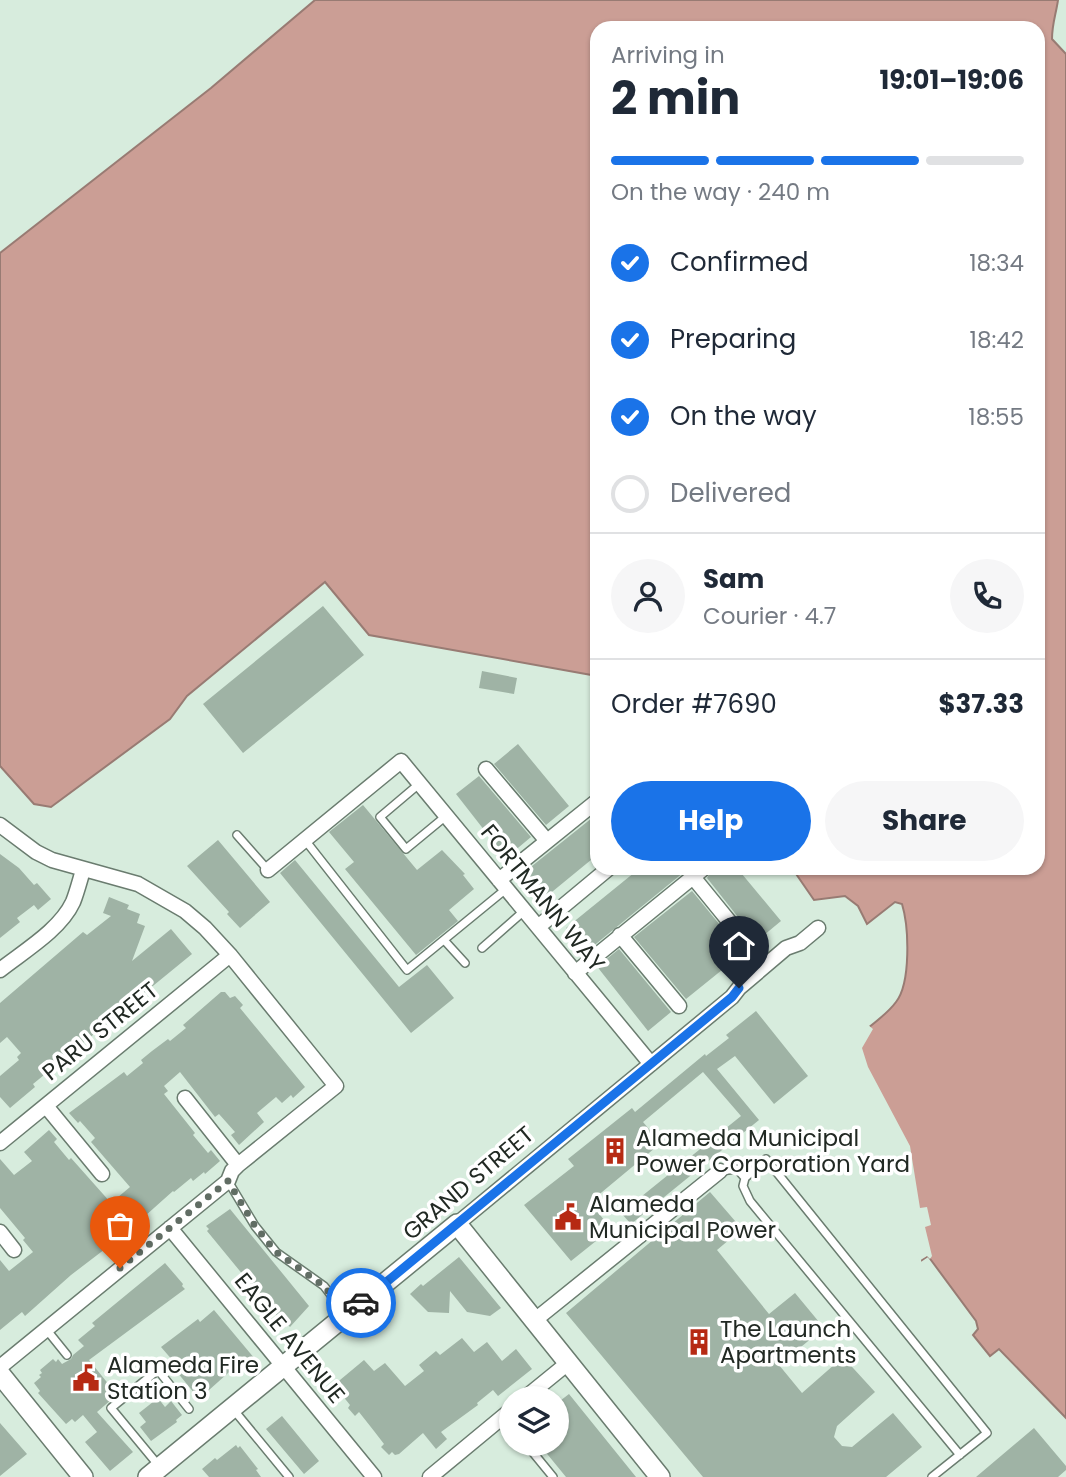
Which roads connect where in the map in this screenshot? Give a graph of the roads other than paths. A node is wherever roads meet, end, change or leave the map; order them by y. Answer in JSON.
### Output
{"nodes":[{"id":1,"x":486,"y":769,"type":"dead end"},
{"id":2,"x":419,"y":784,"type":"junction"},
{"id":3,"x":590,"y":807,"type":"edge"},
{"id":4,"x":446,"y":816,"type":"junction"},
{"id":5,"x":0,"y":825,"type":"edge"},
{"id":6,"x":237,"y":835,"type":"dead end"},
{"id":7,"x":305,"y":840,"type":"junction"},
{"id":8,"x":547,"y":841,"type":"junction"},
{"id":9,"x":83,"y":870,"type":"junction"},
{"id":10,"x":268,"y":870,"type":"joint"},
{"id":11,"x":601,"y":875,"type":"edge"},
{"id":12,"x":696,"y":875,"type":"edge"},
{"id":13,"x":699,"y":875,"type":"edge"},
{"id":14,"x":502,"y":884,"type":"junction"},
{"id":15,"x":524,"y":911,"type":"junction"},
{"id":16,"x":538,"y":928,"type":"junction"},
{"id":17,"x":818,"y":928,"type":"dead end"},
{"id":18,"x":621,"y":935,"type":"junction"},
{"id":19,"x":444,"y":940,"type":"junction"},
{"id":20,"x":750,"y":947,"type":"dead end"},
{"id":21,"x":482,"y":948,"type":"dead end"},
{"id":22,"x":230,"y":955,"type":"junction"},
{"id":23,"x":465,"y":963,"type":"dead end"},
{"id":24,"x":0,"y":970,"type":"edge"},
{"id":25,"x":575,"y":973,"type":"junction"},
{"id":26,"x":679,"y":1006,"type":"dead end"},
{"id":27,"x":651,"y":1064,"type":"junction"},
{"id":28,"x":185,"y":1098,"type":"dead end"},
{"id":29,"x":46,"y":1106,"type":"junction"},
{"id":30,"x":0,"y":1143,"type":"edge"},
{"id":31,"x":239,"y":1165,"type":"junction"},
{"id":32,"x":720,"y":1171,"type":"joint"},
{"id":33,"x":102,"y":1174,"type":"dead end"},
{"id":34,"x":745,"y":1178,"type":"junction"},
{"id":35,"x":228,"y":1181,"type":"junction"},
{"id":36,"x":457,"y":1224,"type":"junction"},
{"id":37,"x":170,"y":1228,"type":"junction"},
{"id":38,"x":0,"y":1232,"type":"edge"},
{"id":39,"x":14,"y":1250,"type":"dead end"},
{"id":40,"x":346,"y":1315,"type":"junction"},
{"id":41,"x":535,"y":1320,"type":"junction"},
{"id":42,"x":46,"y":1329,"type":"junction"},
{"id":43,"x":67,"y":1355,"type":"dead end"},
{"id":44,"x":568,"y":1363,"type":"junction"},
{"id":45,"x":284,"y":1366,"type":"junction"},
{"id":46,"x":0,"y":1367,"type":"edge"},
{"id":47,"x":0,"y":1374,"type":"edge"},
{"id":48,"x":540,"y":1386,"type":"edge"},
{"id":49,"x":232,"y":1408,"type":"junction"},
{"id":50,"x":190,"y":1409,"type":"dead end"},
{"id":51,"x":499,"y":1424,"type":"edge"},
{"id":52,"x":960,"y":1455,"type":"junction"},
{"id":53,"x":536,"y":1456,"type":"edge"},
{"id":54,"x":154,"y":1472,"type":"edge"},
{"id":55,"x":83,"y":1477,"type":"edge"},
{"id":56,"x":289,"y":1477,"type":"edge"},
{"id":57,"x":373,"y":1477,"type":"edge"},
{"id":58,"x":430,"y":1477,"type":"edge"},
{"id":59,"x":553,"y":1477,"type":"edge"},
{"id":60,"x":660,"y":1477,"type":"edge"},
{"id":61,"x":932,"y":1477,"type":"edge"}],
"edges":[{"from":1,"to":8,"type":"street"},
{"from":2,"to":4,"type":"street","name":"FORTMANN WAY"},
{"from":2,"to":4,"type":"lane"},
{"from":2,"to":7,"type":"street","name":"FORTMANN WAY"},
{"from":3,"to":8,"type":"street"},
{"from":4,"to":14,"type":"street","name":"FORTMANN WAY"},
{"from":5,"to":9,"type":"street"},
{"from":6,"to":10,"type":"lane"},
{"from":7,"to":10,"type":"street"},
{"from":7,"to":19,"type":"lane"},
{"from":8,"to":14,"type":"street"},
{"from":9,"to":22,"type":"street"},
{"from":9,"to":24,"type":"street"},
{"from":11,"to":16,"type":"street"},
{"from":12,"to":18,"type":"street"},
{"from":13,"to":20,"type":"street"},
{"from":14,"to":15,"type":"street","name":"FORTMANN WAY"},
{"from":14,"to":19,"type":"lane"},
{"from":15,"to":16,"type":"street","name":"FORTMANN WAY"},
{"from":15,"to":21,"type":"lane"},
{"from":16,"to":25,"type":"street","name":"FORTMANN WAY"},
{"from":17,"to":27,"type":"street","name":"GRAND STREET"},
{"from":18,"to":25,"type":"street"},
{"from":18,"to":26,"type":"street"},
{"from":19,"to":23,"type":"lane"},
{"from":22,"to":29,"type":"street","name":"PARU STREET"},
{"from":22,"to":31,"type":"street"},
{"from":25,"to":27,"type":"street","name":"FORTMANN WAY"},
{"from":27,"to":36,"type":"street","name":"GRAND STREET"},
{"from":28,"to":31,"type":"street"},
{"from":29,"to":30,"type":"street","name":"PARU STREET"},
{"from":29,"to":33,"type":"street"},
{"from":31,"to":35,"type":"street"},
{"from":32,"to":34,"type":"lane"},
{"from":32,"to":41,"type":"street"},
{"from":34,"to":52,"type":"lane"},
{"from":34,"to":52,"type":"lane"},
{"from":35,"to":37,"type":"street"},
{"from":35,"to":40,"type":"lane"},
{"from":36,"to":40,"type":"street","name":"GRAND STREET"},
{"from":36,"to":41,"type":"street"},
{"from":37,"to":42,"type":"street"},
{"from":37,"to":45,"type":"street","name":"EAGLE AVENUE"},
{"from":38,"to":39,"type":"street"},
{"from":40,"to":45,"type":"street","name":"GRAND STREET"},
{"from":41,"to":44,"type":"street"},
{"from":42,"to":43,"type":"lane"},
{"from":42,"to":46,"type":"street"},
{"from":44,"to":48,"type":"street"},
{"from":44,"to":60,"type":"street"},
{"from":45,"to":49,"type":"street","name":"GRAND STREET"},
{"from":45,"to":57,"type":"street","name":"EAGLE AVENUE"},
{"from":47,"to":55,"type":"street"},
{"from":49,"to":54,"type":"street","name":"GRAND STREET"},
{"from":49,"to":56,"type":"lane"},
{"from":50,"to":54,"type":"lane"},
{"from":51,"to":58,"type":"street"},
{"from":52,"to":61,"type":"lane"},
{"from":53,"to":59,"type":"lane"}]}
